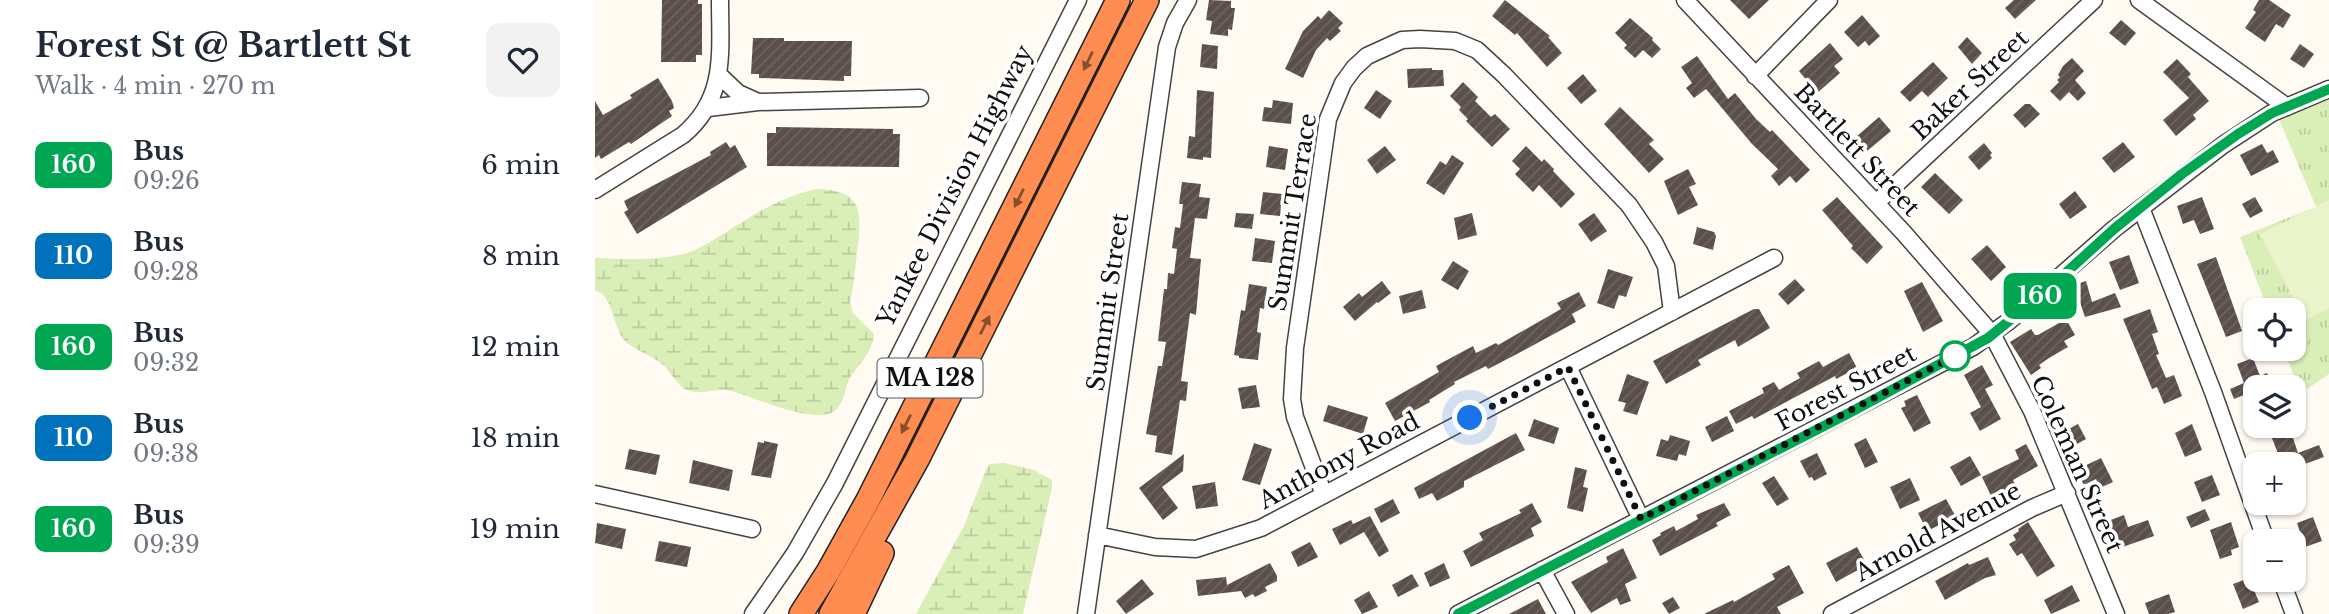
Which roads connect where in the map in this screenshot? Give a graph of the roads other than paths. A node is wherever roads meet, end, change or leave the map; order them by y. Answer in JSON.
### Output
{"nodes":[{"id":1,"x":720,"y":0,"type":"edge"},
{"id":2,"x":1077,"y":0,"type":"edge"},
{"id":3,"x":1118,"y":0,"type":"edge"},
{"id":4,"x":1147,"y":0,"type":"edge"},
{"id":5,"x":1161,"y":0,"type":"edge"},
{"id":6,"x":1188,"y":0,"type":"edge"},
{"id":7,"x":1685,"y":0,"type":"edge"},
{"id":8,"x":1829,"y":0,"type":"edge"},
{"id":9,"x":2094,"y":0,"type":"edge"},
{"id":10,"x":2139,"y":0,"type":"edge"},
{"id":11,"x":718,"y":74,"type":"junction"},
{"id":12,"x":1755,"y":76,"type":"junction"},
{"id":13,"x":2329,"y":89,"type":"edge"},
{"id":14,"x":920,"y":98,"type":"dead end"},
{"id":15,"x":758,"y":102,"type":"junction"},
{"id":16,"x":2287,"y":107,"type":"junction"},
{"id":17,"x":708,"y":108,"type":"junction"},
{"id":18,"x":1067,"y":161,"type":"junction"},
{"id":19,"x":595,"y":190,"type":"edge"},
{"id":20,"x":1876,"y":203,"type":"junction"},
{"id":21,"x":2141,"y":208,"type":"junction"},
{"id":22,"x":1775,"y":258,"type":"dead end"},
{"id":23,"x":1672,"y":312,"type":"junction"},
{"id":24,"x":1992,"y":334,"type":"junction"},
{"id":25,"x":1568,"y":367,"type":"junction"},
{"id":26,"x":954,"y":386,"type":"junction"},
{"id":27,"x":2067,"y":493,"type":"junction"},
{"id":28,"x":595,"y":494,"type":"edge"},
{"id":29,"x":1324,"y":495,"type":"junction"},
{"id":30,"x":1641,"y":519,"type":"junction"},
{"id":31,"x":2262,"y":529,"type":"edge"},
{"id":32,"x":752,"y":530,"type":"dead end"},
{"id":33,"x":1097,"y":536,"type":"junction"},
{"id":34,"x":1542,"y":570,"type":"junction"},
{"id":35,"x":2286,"y":592,"type":"edge"},
{"id":36,"x":753,"y":614,"type":"edge"},
{"id":37,"x":801,"y":614,"type":"edge"},
{"id":38,"x":831,"y":614,"type":"edge"},
{"id":39,"x":853,"y":614,"type":"edge"},
{"id":40,"x":1086,"y":614,"type":"edge"},
{"id":41,"x":1458,"y":614,"type":"edge"},
{"id":42,"x":1566,"y":614,"type":"edge"},
{"id":43,"x":1832,"y":614,"type":"edge"},
{"id":44,"x":2116,"y":614,"type":"edge"},
{"id":45,"x":2294,"y":614,"type":"edge"}],
"edges":[{"from":1,"to":11,"type":"street"},
{"from":2,"to":36,"type":"street","name":"Yankee Division Highway"},
{"from":3,"to":37,"type":"highway","number":"MA 128","one_way":true},
{"from":4,"to":18,"type":"highway","number":"MA 128"},
{"from":5,"to":18,"type":"highway"},
{"from":6,"to":33,"type":"street","name":"Summit Street"},
{"from":7,"to":12,"type":"street","name":"Bartlett Street"},
{"from":8,"to":12,"type":"street"},
{"from":9,"to":20,"type":"street","name":"Baker Street"},
{"from":10,"to":16,"type":"street"},
{"from":11,"to":15,"type":"street"},
{"from":11,"to":17,"type":"street"},
{"from":12,"to":20,"type":"street","name":"Bartlett Street"},
{"from":13,"to":16,"type":"street","name":"Forest Street"},
{"from":14,"to":15,"type":"street"},
{"from":15,"to":17,"type":"street"},
{"from":16,"to":21,"type":"street","name":"Forest Street"},
{"from":17,"to":19,"type":"street"},
{"from":26,"to":18,"type":"highway","number":"MA 128","one_way":true},
{"from":20,"to":24,"type":"street","name":"Bartlett Street"},
{"from":21,"to":24,"type":"street","name":"Forest Street"},
{"from":21,"to":31,"type":"street"},
{"from":22,"to":23,"type":"street","name":"Anthony Road"},
{"from":23,"to":25,"type":"street","name":"Anthony Road"},
{"from":23,"to":29,"type":"street","name":"Summit Terrace"},
{"from":24,"to":27,"type":"street","name":"Coleman Street"},
{"from":24,"to":30,"type":"street","name":"Forest Street"},
{"from":25,"to":29,"type":"street","name":"Anthony Road"},
{"from":25,"to":30,"type":"street"},
{"from":26,"to":38,"type":"highway","number":"MA 128"},
{"from":26,"to":39,"type":"highway"},
{"from":27,"to":43,"type":"street","name":"Arnold Avenue"},
{"from":27,"to":44,"type":"street","name":"Coleman Street"},
{"from":28,"to":32,"type":"street"},
{"from":29,"to":33,"type":"street","name":"Anthony Road"},
{"from":30,"to":34,"type":"street","name":"Forest Street"},
{"from":33,"to":40,"type":"street","name":"Summit Street"},
{"from":34,"to":41,"type":"street","name":"Forest Street"},
{"from":34,"to":42,"type":"street"},
{"from":35,"to":45,"type":"street"}]}
